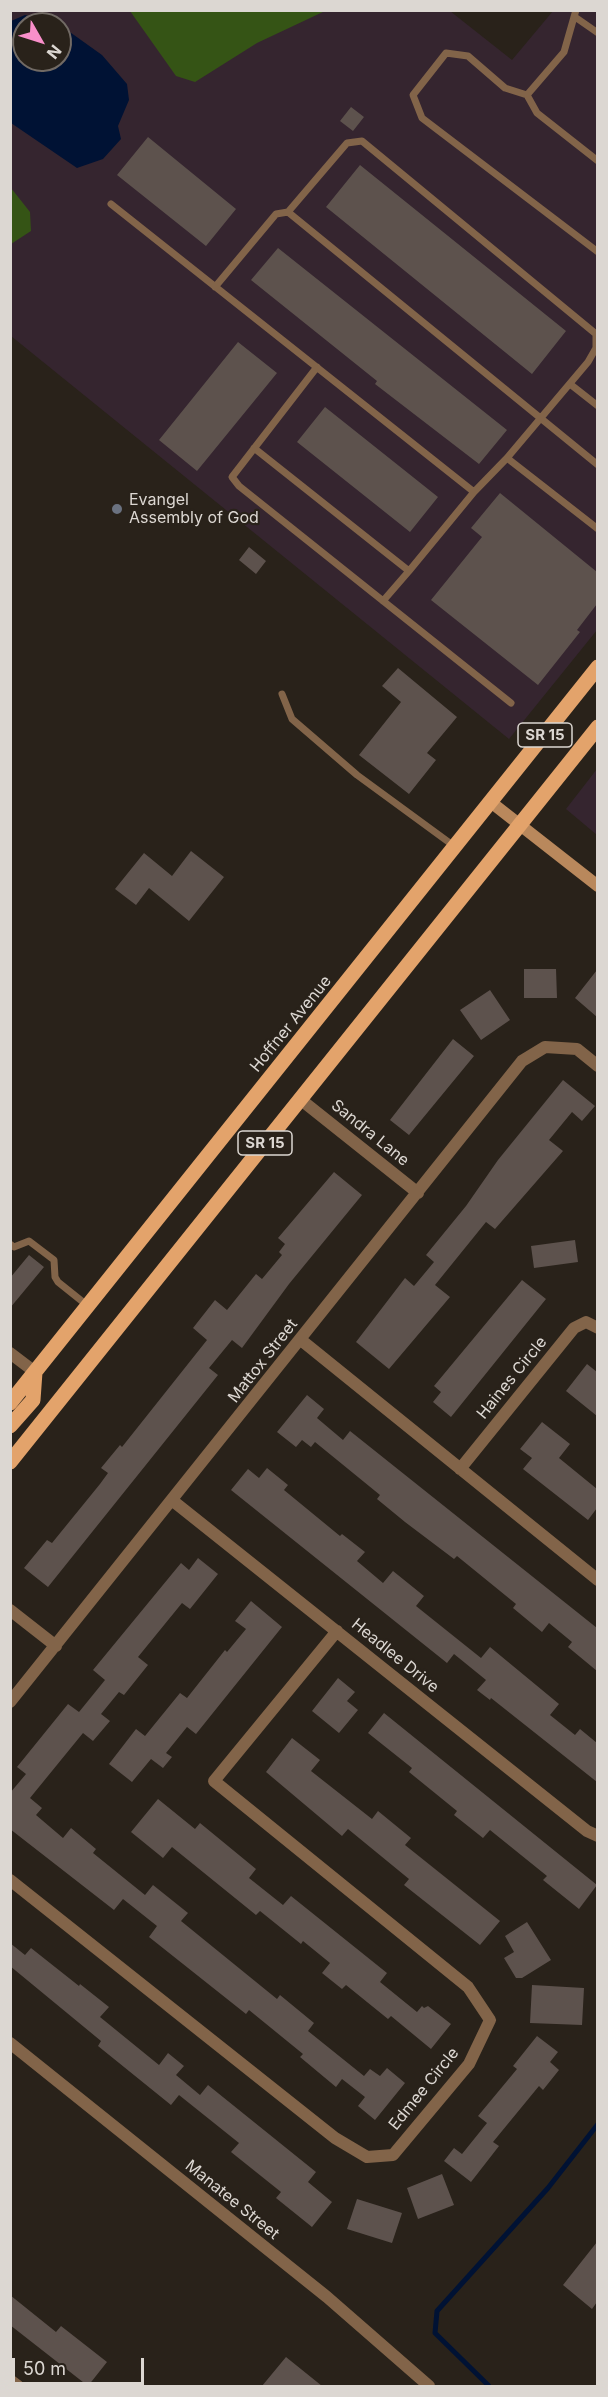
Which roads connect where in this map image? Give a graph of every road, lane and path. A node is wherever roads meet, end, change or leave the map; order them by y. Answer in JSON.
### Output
{"nodes":[{"id":1,"x":575,"y":14,"type":"edge"},
{"id":2,"x":597,"y":33,"type":"edge"},
{"id":3,"x":527,"y":95,"type":"junction"},
{"id":4,"x":597,"y":161,"type":"edge"},
{"id":5,"x":111,"y":204,"type":"dead end"},
{"id":6,"x":288,"y":212,"type":"junction"},
{"id":7,"x":597,"y":252,"type":"edge"},
{"id":8,"x":215,"y":287,"type":"junction"},
{"id":9,"x":317,"y":368,"type":"junction"},
{"id":10,"x":570,"y":384,"type":"junction"},
{"id":11,"x":597,"y":406,"type":"edge"},
{"id":12,"x":540,"y":418,"type":"junction"},
{"id":13,"x":254,"y":448,"type":"junction"},
{"id":14,"x":507,"y":458,"type":"junction"},
{"id":15,"x":597,"y":465,"type":"edge"},
{"id":16,"x":474,"y":492,"type":"junction"},
{"id":17,"x":597,"y":529,"type":"edge"},
{"id":18,"x":409,"y":571,"type":"junction"},
{"id":19,"x":383,"y":602,"type":"junction"},
{"id":20,"x":597,"y":667,"type":"edge"},
{"id":21,"x":282,"y":694,"type":"dead end"},
{"id":22,"x":511,"y":703,"type":"dead end"},
{"id":23,"x":597,"y":727,"type":"edge"},
{"id":24,"x":492,"y":803,"type":"junction"},
{"id":25,"x":520,"y":824,"type":"junction"},
{"id":26,"x":456,"y":848,"type":"junction"},
{"id":27,"x":597,"y":886,"type":"edge"},
{"id":28,"x":597,"y":1066,"type":"edge"},
{"id":29,"x":300,"y":1099,"type":"junction"},
{"id":30,"x":418,"y":1193,"type":"junction"},
{"id":31,"x":10,"y":1244,"type":"edge"},
{"id":32,"x":88,"y":1306,"type":"junction"},
{"id":33,"x":597,"y":1328,"type":"edge"},
{"id":34,"x":301,"y":1340,"type":"junction"},
{"id":35,"x":10,"y":1353,"type":"edge"},
{"id":36,"x":35,"y":1372,"type":"junction"},
{"id":37,"x":10,"y":1403,"type":"edge"},
{"id":38,"x":10,"y":1426,"type":"edge"},
{"id":39,"x":10,"y":1462,"type":"edge"},
{"id":40,"x":460,"y":1469,"type":"junction"},
{"id":41,"x":172,"y":1502,"type":"junction"},
{"id":42,"x":597,"y":1580,"type":"edge"},
{"id":43,"x":10,"y":1610,"type":"edge"},
{"id":44,"x":337,"y":1631,"type":"junction"},
{"id":45,"x":56,"y":1646,"type":"junction"},
{"id":46,"x":10,"y":1702,"type":"edge"},
{"id":47,"x":597,"y":1836,"type":"edge"},
{"id":48,"x":10,"y":1880,"type":"edge"},
{"id":49,"x":10,"y":2043,"type":"edge"},
{"id":50,"x":10,"y":2380,"type":"edge"},
{"id":51,"x":18,"y":2386,"type":"edge"},
{"id":52,"x":429,"y":2386,"type":"edge"}],
"edges":[{"from":1,"to":2,"type":"lane"},
{"from":1,"to":3,"type":"lane"},
{"from":3,"to":4,"type":"lane"},
{"from":3,"to":7,"type":"lane"},
{"from":5,"to":8,"type":"lane"},
{"from":6,"to":8,"type":"lane"},
{"from":6,"to":10,"type":"lane"},
{"from":6,"to":12,"type":"lane"},
{"from":8,"to":9,"type":"lane"},
{"from":9,"to":13,"type":"lane"},
{"from":9,"to":16,"type":"lane"},
{"from":10,"to":11,"type":"lane"},
{"from":10,"to":12,"type":"lane"},
{"from":12,"to":14,"type":"lane"},
{"from":12,"to":15,"type":"lane"},
{"from":13,"to":18,"type":"lane"},
{"from":13,"to":19,"type":"lane"},
{"from":14,"to":16,"type":"lane"},
{"from":14,"to":17,"type":"lane"},
{"from":16,"to":18,"type":"lane"},
{"from":18,"to":19,"type":"lane"},
{"from":19,"to":22,"type":"lane"},
{"from":20,"to":24,"type":"main road","name":"Hoffner Avenue","number":"SR 15"},
{"from":21,"to":26,"type":"lane"},
{"from":23,"to":25,"type":"main road","number":"SR 15"},
{"from":24,"to":25,"type":"street"},
{"from":24,"to":26,"type":"main road","name":"Hoffner Avenue","number":"SR 15"},
{"from":25,"to":27,"type":"street"},
{"from":25,"to":29,"type":"main road","number":"SR 15"},
{"from":26,"to":32,"type":"main road","name":"Hoffner Avenue","number":"SR 15"},
{"from":28,"to":30,"type":"street","name":"Mattox Street"},
{"from":29,"to":30,"type":"street","name":"Sandra Lane"},
{"from":29,"to":39,"type":"main road","number":"SR 15"},
{"from":30,"to":34,"type":"street","name":"Mattox Street"},
{"from":31,"to":32,"type":"lane"},
{"from":32,"to":36,"type":"main road","name":"Hoffner Avenue","number":"SR 15"},
{"from":33,"to":40,"type":"street","name":"Haines Circle"},
{"from":34,"to":40,"type":"street"},
{"from":34,"to":41,"type":"street","name":"Mattox Street"},
{"from":35,"to":36,"type":"street"},
{"from":36,"to":37,"type":"main road","name":"Hoffner Avenue","number":"SR 15"},
{"from":36,"to":38,"type":"main road"},
{"from":40,"to":42,"type":"street"},
{"from":41,"to":44,"type":"street","name":"Headlee Drive"},
{"from":41,"to":45,"type":"street","name":"Mattox Street"},
{"from":43,"to":45,"type":"street"},
{"from":44,"to":47,"type":"street","name":"Headlee Drive"},
{"from":44,"to":48,"type":"street","name":"Edmee Circle"},
{"from":45,"to":46,"type":"street","name":"Mattox Street"},
{"from":49,"to":52,"type":"street","name":"Manatee Street"},
{"from":50,"to":51,"type":"street"}]}
